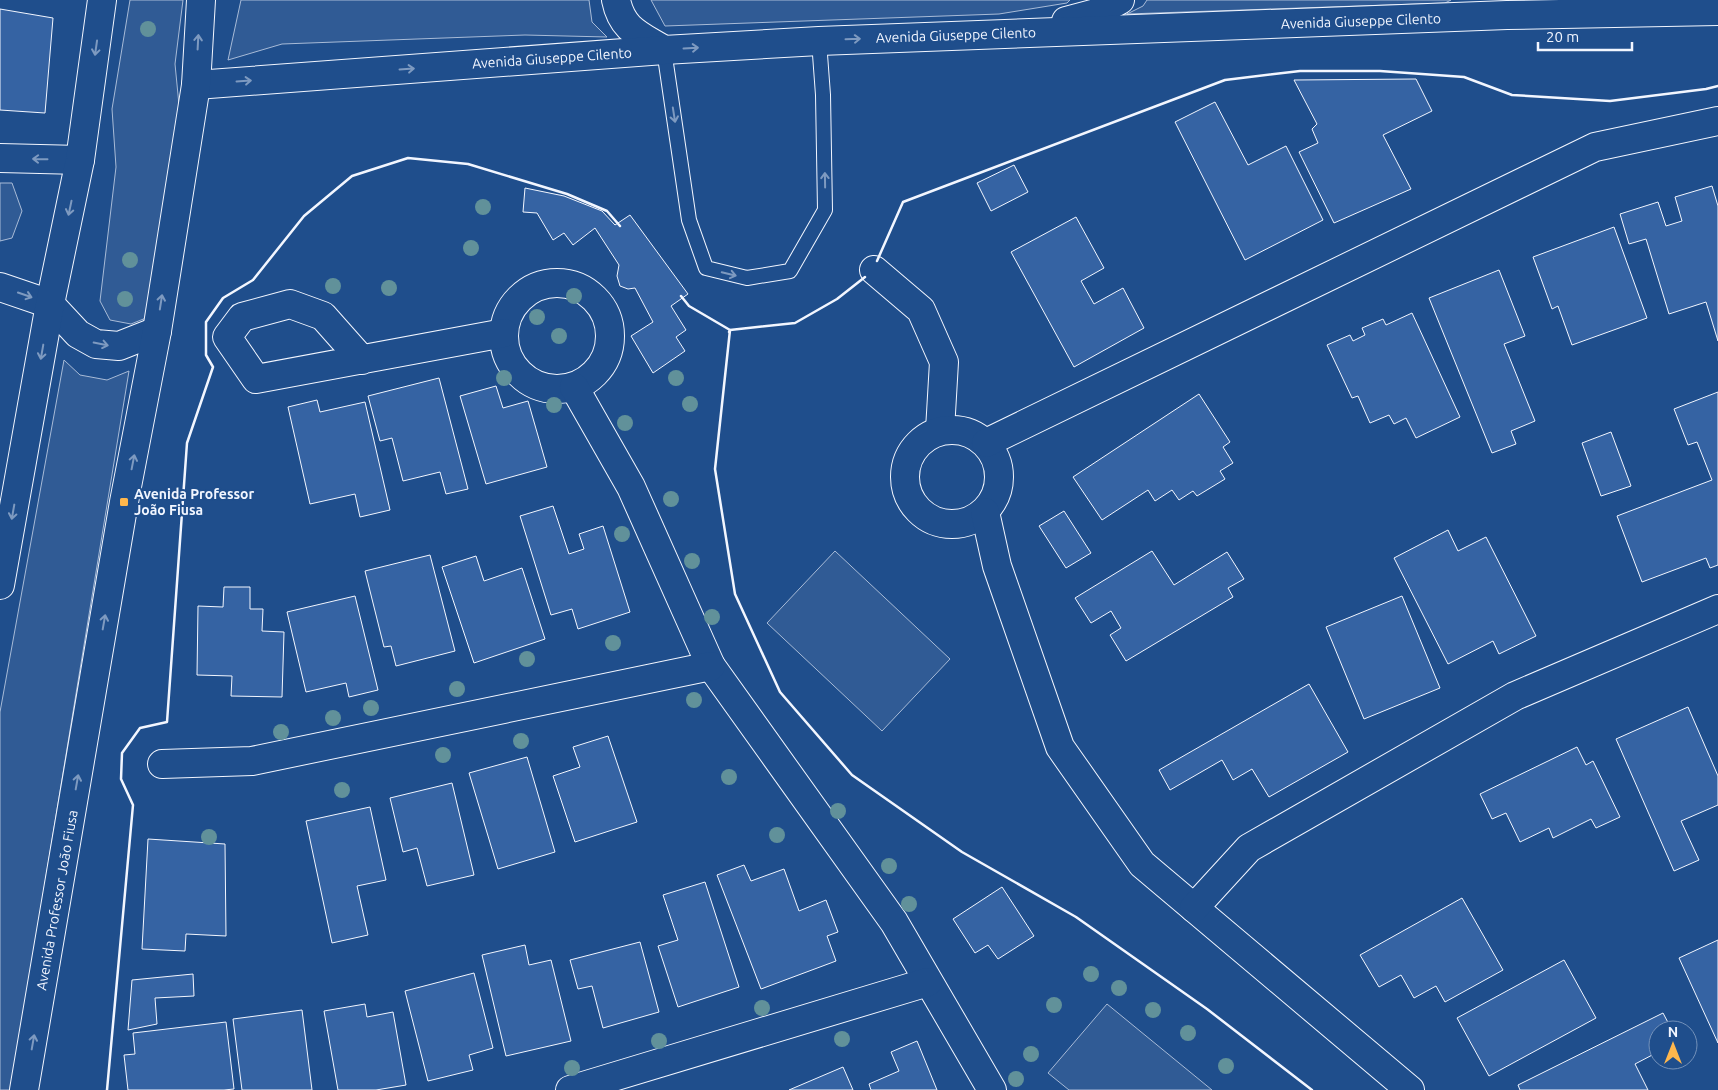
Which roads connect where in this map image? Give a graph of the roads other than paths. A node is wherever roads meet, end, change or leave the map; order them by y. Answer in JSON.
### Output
{"nodes":[{"id":1,"x":102,"y":0,"type":"edge"},
{"id":2,"x":201,"y":0,"type":"edge"},
{"id":3,"x":616,"y":0,"type":"edge"},
{"id":4,"x":1120,"y":0,"type":"edge"},
{"id":5,"x":1507,"y":8,"type":"edge"},
{"id":6,"x":1718,"y":10,"type":"edge"},
{"id":7,"x":1016,"y":33,"type":"junction"},
{"id":8,"x":818,"y":40,"type":"junction"},
{"id":9,"x":664,"y":50,"type":"junction"},
{"id":10,"x":196,"y":85,"type":"junction"},
{"id":11,"x":1718,"y":121,"type":"edge"},
{"id":12,"x":0,"y":158,"type":"edge"},
{"id":13,"x":80,"y":160,"type":"junction"},
{"id":14,"x":874,"y":270,"type":"dead end"},
{"id":15,"x":0,"y":287,"type":"edge"},
{"id":16,"x":50,"y":304,"type":"junction"},
{"id":17,"x":157,"y":331,"type":"junction"},
{"id":18,"x":504,"y":333,"type":"junction"},
{"id":19,"x":362,"y":360,"type":"dead end"},
{"id":20,"x":574,"y":388,"type":"junction"},
{"id":21,"x":940,"y":430,"type":"junction"},
{"id":22,"x":986,"y":443,"type":"junction"},
{"id":23,"x":985,"y":512,"type":"junction"},
{"id":24,"x":0,"y":585,"type":"edge"},
{"id":25,"x":1718,"y":609,"type":"edge"},
{"id":26,"x":711,"y":666,"type":"junction"},
{"id":27,"x":162,"y":764,"type":"dead end"},
{"id":28,"x":1194,"y":908,"type":"junction"},
{"id":29,"x":928,"y":982,"type":"junction"},
{"id":30,"x":24,"y":1090,"type":"edge"},
{"id":31,"x":570,"y":1090,"type":"edge"},
{"id":32,"x":992,"y":1090,"type":"edge"},
{"id":33,"x":1410,"y":1090,"type":"edge"}],
"edges":[{"from":1,"to":13,"type":"street","one_way":true},
{"from":10,"to":2,"type":"street","name":"Avenida Professor João Fiusa","one_way":true},
{"from":3,"to":9,"type":"street"},
{"from":4,"to":7,"type":"street"},
{"from":5,"to":6,"type":"street","name":"Avenida Giuseppe Cilento"},
{"from":5,"to":7,"type":"street","name":"Avenida Giuseppe Cilento"},
{"from":8,"to":7,"type":"street","name":"Avenida Giuseppe Cilento","one_way":true},
{"from":9,"to":8,"type":"street","name":"Avenida Giuseppe Cilento","one_way":true},
{"from":9,"to":8,"type":"lane","one_way":true},
{"from":10,"to":9,"type":"street","name":"Avenida Giuseppe Cilento","one_way":true},
{"from":17,"to":10,"type":"street","name":"Avenida Professor João Fiusa","one_way":true},
{"from":11,"to":22,"type":"street"},
{"from":13,"to":12,"type":"street","one_way":true},
{"from":13,"to":16,"type":"street","one_way":true},
{"from":14,"to":21,"type":"street"},
{"from":15,"to":16,"type":"street","one_way":true},
{"from":16,"to":17,"type":"street","one_way":true},
{"from":16,"to":24,"type":"street","one_way":true},
{"from":30,"to":17,"type":"street","name":"Avenida Professor João Fiusa","one_way":true},
{"from":18,"to":19,"type":"street"},
{"from":18,"to":20,"type":"street"},
{"from":18,"to":20,"type":"street"},
{"from":20,"to":26,"type":"street"},
{"from":21,"to":22,"type":"street"},
{"from":21,"to":23,"type":"street"},
{"from":22,"to":23,"type":"street"},
{"from":23,"to":28,"type":"street"},
{"from":25,"to":28,"type":"street"},
{"from":26,"to":27,"type":"street"},
{"from":26,"to":29,"type":"street"},
{"from":28,"to":33,"type":"street"},
{"from":29,"to":31,"type":"street"},
{"from":29,"to":32,"type":"street"}]}
